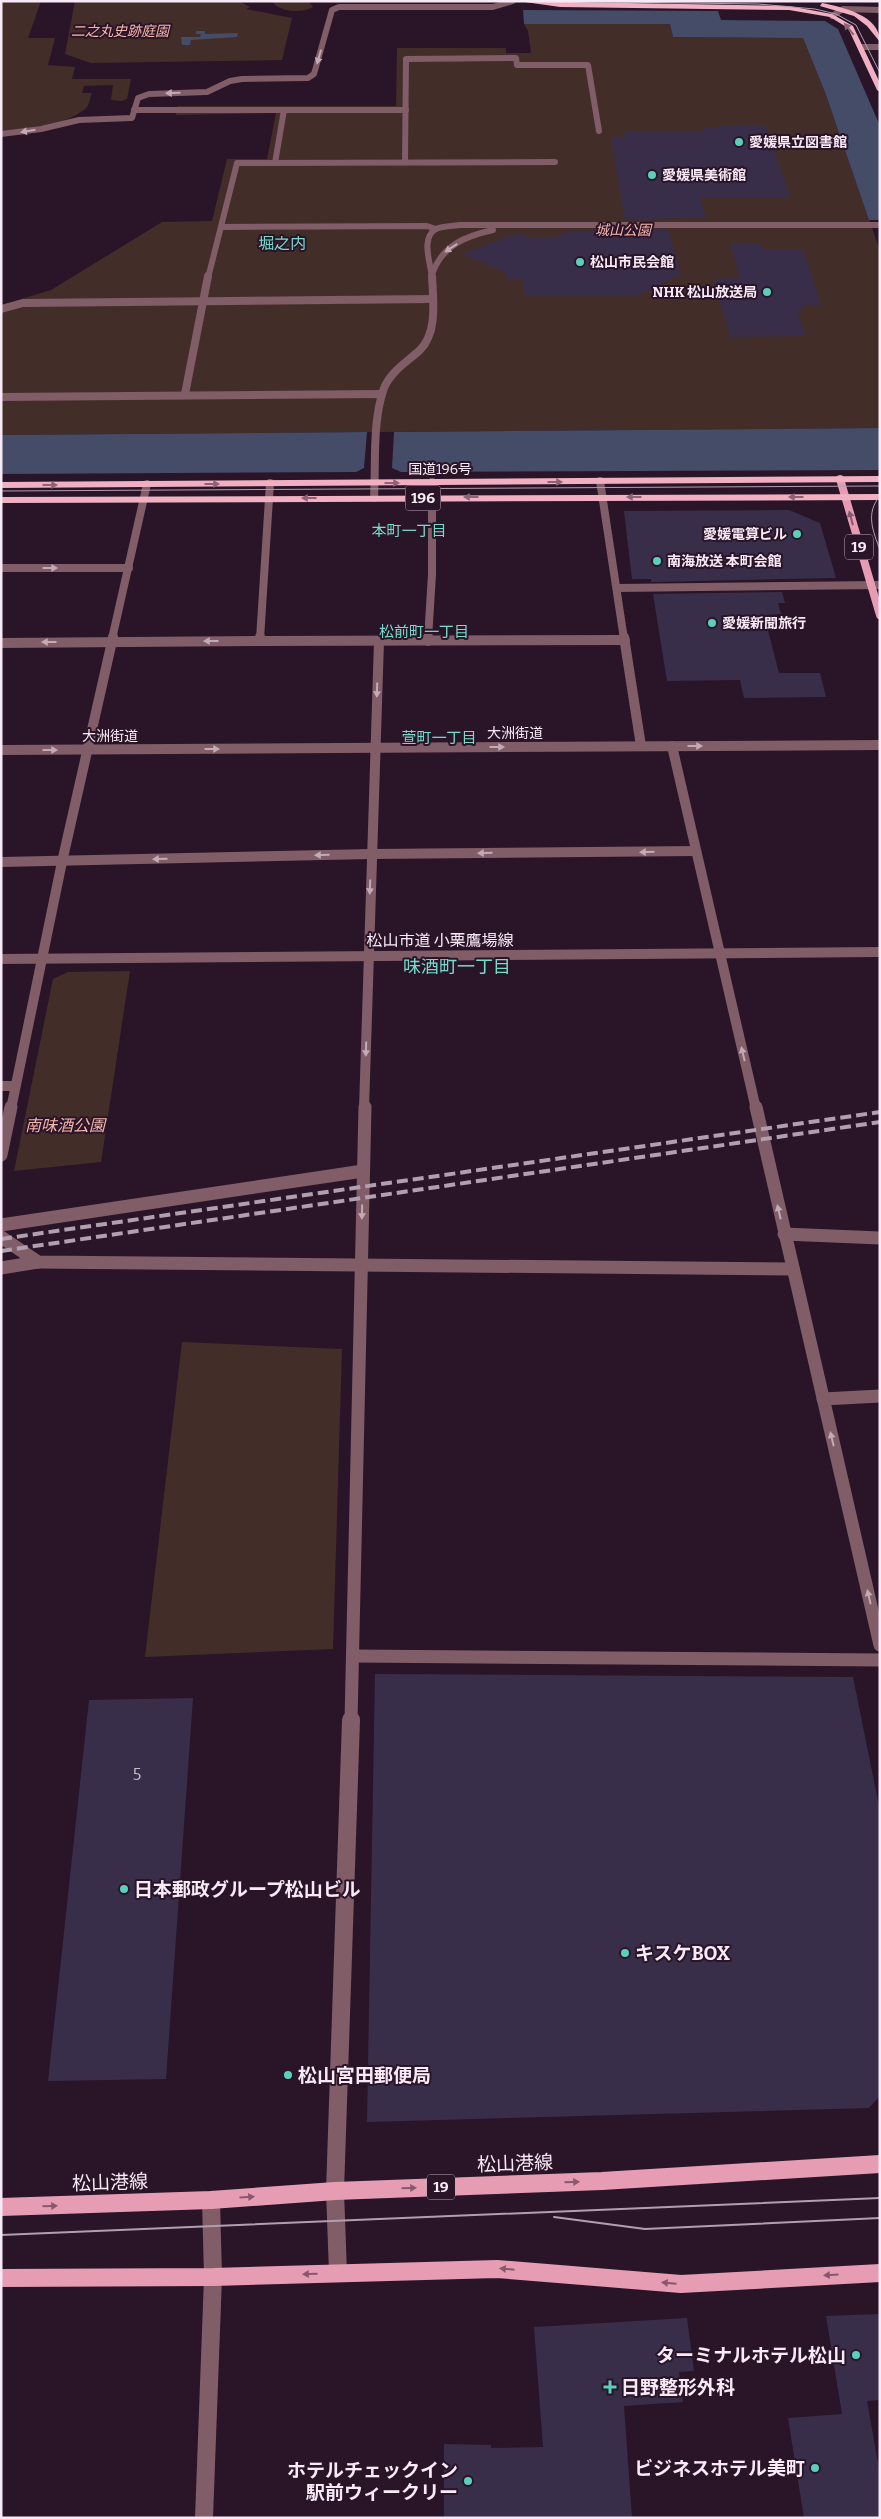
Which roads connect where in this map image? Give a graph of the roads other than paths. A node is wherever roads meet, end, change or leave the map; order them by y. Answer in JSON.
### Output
{"nodes":[{"id":1,"x":513,"y":1,"type":"edge"},
{"id":2,"x":521,"y":1,"type":"edge"},
{"id":3,"x":811,"y":3,"type":"dead end"},
{"id":4,"x":494,"y":4,"type":"edge"},
{"id":5,"x":842,"y":10,"type":"junction"},
{"id":6,"x":880,"y":10,"type":"edge"},
{"id":7,"x":855,"y":14,"type":"junction"},
{"id":8,"x":880,"y":14,"type":"edge"},
{"id":9,"x":832,"y":16,"type":"junction"},
{"id":10,"x":880,"y":40,"type":"edge"},
{"id":11,"x":861,"y":47,"type":"junction"},
{"id":12,"x":880,"y":47,"type":"edge"},
{"id":13,"x":880,"y":90,"type":"edge"},
{"id":14,"x":134,"y":110,"type":"junction"},
{"id":15,"x":284,"y":110,"type":"junction"},
{"id":16,"x":406,"y":110,"type":"junction"},
{"id":17,"x":599,"y":131,"type":"dead end"},
{"id":18,"x":1,"y":134,"type":"edge"},
{"id":19,"x":405,"y":162,"type":"junction"},
{"id":20,"x":555,"y":162,"type":"dead end"},
{"id":21,"x":274,"y":163,"type":"junction"},
{"id":22,"x":460,"y":225,"type":"junction"},
{"id":23,"x":530,"y":225,"type":"junction"},
{"id":24,"x":880,"y":225,"type":"edge"},
{"id":25,"x":221,"y":227,"type":"junction"},
{"id":26,"x":436,"y":229,"type":"junction"},
{"id":27,"x":479,"y":233,"type":"junction"},
{"id":28,"x":432,"y":276,"type":"junction"},
{"id":29,"x":432,"y":299,"type":"junction"},
{"id":30,"x":202,"y":301,"type":"junction"},
{"id":31,"x":1,"y":309,"type":"edge"},
{"id":32,"x":185,"y":394,"type":"junction"},
{"id":33,"x":382,"y":394,"type":"junction"},
{"id":34,"x":1,"y":397,"type":"edge"},
{"id":35,"x":880,"y":478,"type":"edge"},
{"id":36,"x":840,"y":479,"type":"junction"},
{"id":37,"x":600,"y":481,"type":"junction"},
{"id":38,"x":432,"y":482,"type":"junction"},
{"id":39,"x":270,"y":483,"type":"junction"},
{"id":40,"x":374,"y":483,"type":"junction"},
{"id":41,"x":147,"y":484,"type":"junction"},
{"id":42,"x":1,"y":485,"type":"edge"},
{"id":43,"x":602,"y":497,"type":"junction"},
{"id":44,"x":845,"y":497,"type":"junction"},
{"id":45,"x":880,"y":497,"type":"edge"},
{"id":46,"x":374,"y":498,"type":"junction"},
{"id":47,"x":433,"y":498,"type":"junction"},
{"id":48,"x":268,"y":499,"type":"junction"},
{"id":49,"x":1,"y":500,"type":"edge"},
{"id":50,"x":145,"y":500,"type":"junction"},
{"id":51,"x":1,"y":568,"type":"edge"},
{"id":52,"x":129,"y":568,"type":"junction"},
{"id":53,"x":875,"y":585,"type":"edge"},
{"id":54,"x":617,"y":588,"type":"junction"},
{"id":55,"x":880,"y":615,"type":"edge"},
{"id":56,"x":625,"y":640,"type":"junction"},
{"id":57,"x":260,"y":641,"type":"junction"},
{"id":58,"x":379,"y":641,"type":"junction"},
{"id":59,"x":428,"y":641,"type":"junction"},
{"id":60,"x":112,"y":642,"type":"junction"},
{"id":61,"x":1,"y":643,"type":"edge"},
{"id":62,"x":880,"y":745,"type":"edge"},
{"id":63,"x":641,"y":746,"type":"junction"},
{"id":64,"x":672,"y":746,"type":"junction"},
{"id":65,"x":375,"y":748,"type":"junction"},
{"id":66,"x":1,"y":750,"type":"edge"},
{"id":67,"x":88,"y":750,"type":"junction"},
{"id":68,"x":696,"y":851,"type":"junction"},
{"id":69,"x":371,"y":854,"type":"junction"},
{"id":70,"x":1,"y":862,"type":"edge"},
{"id":71,"x":62,"y":862,"type":"junction"},
{"id":72,"x":880,"y":952,"type":"edge"},
{"id":73,"x":720,"y":954,"type":"junction"},
{"id":74,"x":369,"y":956,"type":"junction"},
{"id":75,"x":1,"y":959,"type":"edge"},
{"id":76,"x":42,"y":959,"type":"junction"},
{"id":77,"x":1,"y":1086,"type":"edge"},
{"id":78,"x":15,"y":1086,"type":"junction"},
{"id":79,"x":1,"y":1155,"type":"edge"},
{"id":80,"x":363,"y":1170,"type":"junction"},
{"id":81,"x":1,"y":1225,"type":"edge"},
{"id":82,"x":784,"y":1234,"type":"junction"},
{"id":83,"x":1,"y":1238,"type":"edge"},
{"id":84,"x":880,"y":1238,"type":"edge"},
{"id":85,"x":38,"y":1262,"type":"junction"},
{"id":86,"x":361,"y":1265,"type":"junction"},
{"id":87,"x":1,"y":1268,"type":"edge"},
{"id":88,"x":793,"y":1269,"type":"junction"},
{"id":89,"x":880,"y":1396,"type":"edge"},
{"id":90,"x":823,"y":1399,"type":"junction"},
{"id":91,"x":880,"y":1644,"type":"edge"},
{"id":92,"x":353,"y":1656,"type":"junction"},
{"id":93,"x":880,"y":1660,"type":"edge"},
{"id":94,"x":880,"y":2164,"type":"edge"},
{"id":95,"x":335,"y":2191,"type":"junction"},
{"id":96,"x":210,"y":2200,"type":"junction"},
{"id":97,"x":1,"y":2207,"type":"edge"},
{"id":98,"x":880,"y":2273,"type":"edge"},
{"id":99,"x":338,"y":2274,"type":"junction"},
{"id":100,"x":213,"y":2277,"type":"junction"},
{"id":101,"x":1,"y":2278,"type":"edge"},
{"id":102,"x":204,"y":2518,"type":"edge"}],
"edges":[{"from":1,"to":4,"type":"street"},
{"from":2,"to":9,"type":"highway"},
{"from":3,"to":5,"type":"highway"},
{"from":4,"to":14,"type":"street","one_way":true},
{"from":5,"to":6,"type":"street"},
{"from":5,"to":7,"type":"highway"},
{"from":5,"to":9,"type":"street"},
{"from":7,"to":8,"type":"street"},
{"from":7,"to":9,"type":"street"},
{"from":7,"to":10,"type":"highway"},
{"from":11,"to":9,"type":"highway","one_way":true},
{"from":11,"to":12,"type":"street"},
{"from":11,"to":13,"type":"highway"},
{"from":14,"to":15,"type":"street"},
{"from":14,"to":18,"type":"street","one_way":true},
{"from":15,"to":16,"type":"street"},
{"from":15,"to":21,"type":"street"},
{"from":16,"to":17,"type":"street"},
{"from":16,"to":19,"type":"street"},
{"from":19,"to":20,"type":"street"},
{"from":19,"to":21,"type":"street"},
{"from":21,"to":25,"type":"street"},
{"from":22,"to":23,"type":"street"},
{"from":22,"to":26,"type":"street"},
{"from":22,"to":27,"type":"street"},
{"from":23,"to":24,"type":"street"},
{"from":23,"to":27,"type":"street"},
{"from":25,"to":26,"type":"street"},
{"from":25,"to":30,"type":"street"},
{"from":26,"to":28,"type":"street"},
{"from":27,"to":28,"type":"street","one_way":true},
{"from":28,"to":29,"type":"street"},
{"from":29,"to":30,"type":"street"},
{"from":29,"to":33,"type":"street"},
{"from":30,"to":31,"type":"street"},
{"from":30,"to":32,"type":"street"},
{"from":32,"to":33,"type":"street"},
{"from":32,"to":34,"type":"street"},
{"from":33,"to":40,"type":"street"},
{"from":35,"to":36,"type":"highway","name":"国道196号","number":"196"},
{"from":36,"to":37,"type":"highway","name":"国道196号","number":"196"},
{"from":36,"to":44,"type":"main road","number":"19"},
{"from":38,"to":37,"type":"highway","name":"国道196号","number":"196","one_way":true},
{"from":37,"to":43,"type":"street"},
{"from":40,"to":38,"type":"highway","name":"国道196号","number":"196","one_way":true},
{"from":38,"to":47,"type":"street"},
{"from":39,"to":40,"type":"highway","name":"国道196号","number":"196"},
{"from":41,"to":39,"type":"highway","name":"国道196号","number":"196","one_way":true},
{"from":39,"to":48,"type":"street"},
{"from":40,"to":46,"type":"street"},
{"from":42,"to":41,"type":"highway","name":"国道196号","number":"196","one_way":true},
{"from":41,"to":50,"type":"street"},
{"from":44,"to":43,"type":"highway","name":"国道196号","number":"196","one_way":true},
{"from":43,"to":47,"type":"highway","name":"国道196号","number":"196","one_way":true},
{"from":43,"to":54,"type":"street"},
{"from":44,"to":45,"type":"highway","name":"国道196号","number":"196"},
{"from":53,"to":44,"type":"main road","number":"19","one_way":true},
{"from":46,"to":47,"type":"highway","name":"国道196号","number":"196"},
{"from":46,"to":48,"type":"highway","name":"国道196号","number":"196","one_way":true},
{"from":47,"to":59,"type":"street"},
{"from":48,"to":50,"type":"highway","name":"国道196号","number":"196"},
{"from":48,"to":57,"type":"street"},
{"from":49,"to":50,"type":"highway","name":"国道196号","number":"196"},
{"from":50,"to":52,"type":"street"},
{"from":51,"to":52,"type":"street","one_way":true},
{"from":52,"to":60,"type":"street"},
{"from":53,"to":54,"type":"street"},
{"from":53,"to":55,"type":"main road","number":"19"},
{"from":54,"to":56,"type":"street"},
{"from":56,"to":59,"type":"street"},
{"from":56,"to":63,"type":"street"},
{"from":57,"to":58,"type":"street"},
{"from":57,"to":60,"type":"street","one_way":true},
{"from":58,"to":59,"type":"street"},
{"from":58,"to":65,"type":"street","one_way":true},
{"from":60,"to":61,"type":"street","one_way":true},
{"from":60,"to":67,"type":"street"},
{"from":64,"to":62,"type":"street","name":"大洲街道","one_way":true},
{"from":63,"to":64,"type":"street","name":"大洲街道"},
{"from":65,"to":63,"type":"street","name":"大洲街道","one_way":true},
{"from":64,"to":68,"type":"street"},
{"from":67,"to":65,"type":"street","name":"大洲街道","one_way":true},
{"from":65,"to":69,"type":"street"},
{"from":66,"to":67,"type":"street","name":"大洲街道","one_way":true},
{"from":67,"to":71,"type":"street"},
{"from":68,"to":69,"type":"street","one_way":true},
{"from":68,"to":73,"type":"street"},
{"from":69,"to":71,"type":"street","one_way":true},
{"from":69,"to":74,"type":"street","one_way":true},
{"from":70,"to":71,"type":"street"},
{"from":71,"to":76,"type":"street"},
{"from":72,"to":73,"type":"street","name":"松山市道 小栗鷹場線"},
{"from":73,"to":74,"type":"street","name":"松山市道 小栗鷹場線"},
{"from":82,"to":73,"type":"street","one_way":true},
{"from":74,"to":76,"type":"street","name":"松山市道 小栗鷹場線"},
{"from":74,"to":80,"type":"street","one_way":true},
{"from":75,"to":76,"type":"street","name":"松山市道 小栗鷹場線"},
{"from":76,"to":78,"type":"street"},
{"from":77,"to":78,"type":"street"},
{"from":78,"to":79,"type":"street"},
{"from":80,"to":81,"type":"street"},
{"from":80,"to":86,"type":"street","one_way":true},
{"from":82,"to":84,"type":"street"},
{"from":82,"to":88,"type":"street"},
{"from":83,"to":85,"type":"street"},
{"from":85,"to":86,"type":"street"},
{"from":85,"to":87,"type":"street"},
{"from":86,"to":88,"type":"street"},
{"from":86,"to":92,"type":"street"},
{"from":88,"to":90,"type":"street"},
{"from":89,"to":90,"type":"street"},
{"from":91,"to":90,"type":"street","one_way":true},
{"from":92,"to":93,"type":"street"},
{"from":92,"to":95,"type":"street"},
{"from":95,"to":94,"type":"main road","name":"松山港線","number":"19","one_way":true},
{"from":96,"to":95,"type":"main road","name":"松山港線","number":"19","one_way":true},
{"from":95,"to":99,"type":"street"},
{"from":97,"to":96,"type":"main road","name":"松山港線","number":"19","one_way":true},
{"from":96,"to":100,"type":"street"},
{"from":98,"to":99,"type":"main road","one_way":true},
{"from":99,"to":100,"type":"main road","one_way":true},
{"from":100,"to":101,"type":"main road"},
{"from":100,"to":102,"type":"street"}]}
